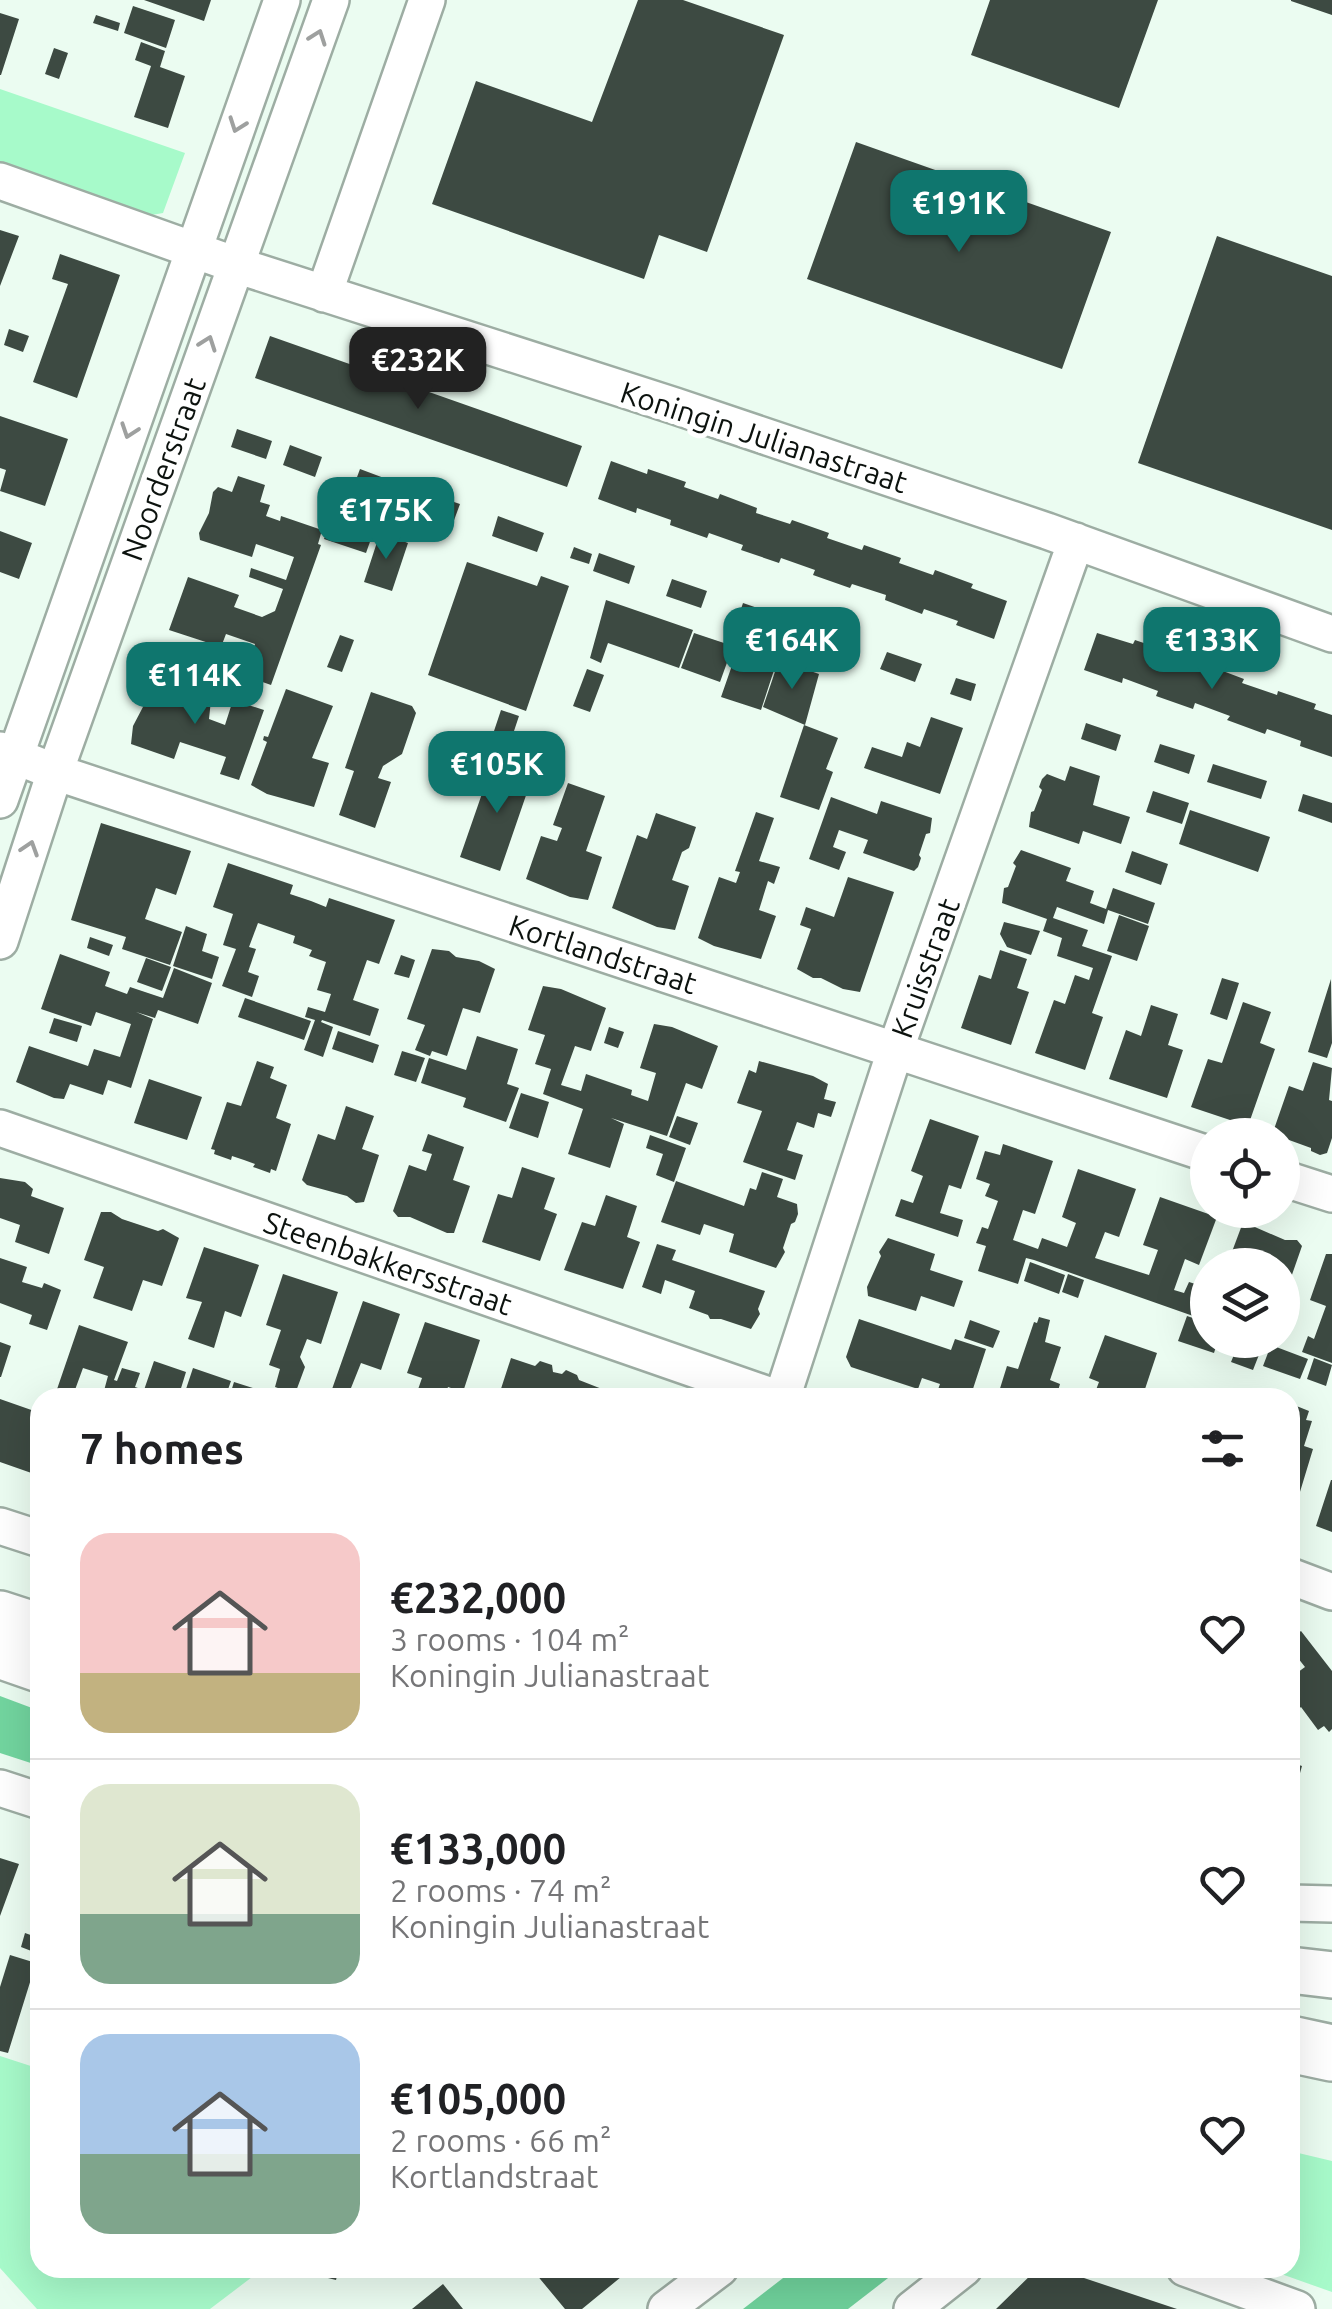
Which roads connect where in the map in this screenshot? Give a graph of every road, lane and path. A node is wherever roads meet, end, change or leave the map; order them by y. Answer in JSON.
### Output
{"nodes":[{"id":1,"x":282,"y":0,"type":"edge"},
{"id":2,"x":331,"y":0,"type":"edge"},
{"id":3,"x":427,"y":0,"type":"edge"},
{"id":4,"x":0,"y":181,"type":"edge"},
{"id":5,"x":192,"y":248,"type":"junction"},
{"id":6,"x":236,"y":265,"type":"junction"},
{"id":7,"x":324,"y":294,"type":"junction"},
{"id":8,"x":1076,"y":541,"type":"junction"},
{"id":9,"x":1332,"y":634,"type":"edge"},
{"id":10,"x":8,"y":752,"type":"edge"},
{"id":11,"x":55,"y":772,"type":"junction"},
{"id":12,"x":0,"y":800,"type":"edge"},
{"id":13,"x":0,"y":940,"type":"edge"},
{"id":14,"x":895,"y":1052,"type":"junction"},
{"id":15,"x":0,"y":1128,"type":"edge"},
{"id":16,"x":1190,"y":1148,"type":"edge"},
{"id":17,"x":1300,"y":1184,"type":"edge"},
{"id":18,"x":1332,"y":1194,"type":"edge"},
{"id":19,"x":751,"y":1388,"type":"edge"},
{"id":20,"x":783,"y":1388,"type":"edge"},
{"id":21,"x":0,"y":1526,"type":"edge"},
{"id":22,"x":30,"y":1536,"type":"edge"},
{"id":23,"x":1300,"y":1580,"type":"edge"},
{"id":24,"x":1332,"y":1592,"type":"edge"},
{"id":25,"x":0,"y":1614,"type":"edge"},
{"id":26,"x":30,"y":1624,"type":"edge"},
{"id":27,"x":0,"y":1650,"type":"edge"},
{"id":28,"x":30,"y":1660,"type":"edge"},
{"id":29,"x":0,"y":1788,"type":"edge"},
{"id":30,"x":30,"y":1797,"type":"edge"},
{"id":31,"x":1300,"y":1903,"type":"edge"},
{"id":32,"x":1332,"y":1904,"type":"edge"},
{"id":33,"x":1300,"y":1971,"type":"edge"},
{"id":34,"x":1332,"y":1975,"type":"edge"},
{"id":35,"x":1300,"y":2046,"type":"edge"},
{"id":36,"x":1332,"y":2052,"type":"edge"},
{"id":37,"x":707,"y":2278,"type":"edge"},
{"id":38,"x":951,"y":2278,"type":"edge"},
{"id":39,"x":1212,"y":2278,"type":"edge"},
{"id":40,"x":666,"y":2309,"type":"edge"},
{"id":41,"x":912,"y":2309,"type":"edge"},
{"id":42,"x":1297,"y":2309,"type":"edge"}],
"edges":[{"from":1,"to":5,"type":"street","name":"Noorderstraat","one_way":true},
{"from":6,"to":2,"type":"street","name":"Noorderstraat","one_way":true},
{"from":3,"to":7,"type":"street"},
{"from":4,"to":5,"type":"street","name":"Koningin Julianastraat"},
{"from":5,"to":6,"type":"street","name":"Koningin Julianastraat"},
{"from":5,"to":10,"type":"street","name":"Noorderstraat","one_way":true},
{"from":6,"to":7,"type":"street","name":"Koningin Julianastraat"},
{"from":11,"to":6,"type":"street","name":"Noorderstraat","one_way":true},
{"from":7,"to":8,"type":"street","name":"Koningin Julianastraat"},
{"from":8,"to":9,"type":"street","name":"Koningin Julianastraat"},
{"from":8,"to":14,"type":"street","name":"Kruisstraat"},
{"from":10,"to":11,"type":"street","name":"Kortlandstraat"},
{"from":10,"to":12,"type":"street","name":"Noorderstraat"},
{"from":13,"to":11,"type":"street","name":"Noorderstraat","one_way":true},
{"from":11,"to":14,"type":"street","name":"Kortlandstraat"},
{"from":14,"to":16,"type":"street","name":"Kortlandstraat"},
{"from":14,"to":20,"type":"street","name":"Kruisstraat"},
{"from":15,"to":19,"type":"street","name":"Steenbakkersstraat"},
{"from":17,"to":18,"type":"street"},
{"from":21,"to":22,"type":"street"},
{"from":23,"to":24,"type":"street"},
{"from":25,"to":26,"type":"street"},
{"from":27,"to":28,"type":"main road"},
{"from":29,"to":30,"type":"street"},
{"from":31,"to":32,"type":"street"},
{"from":33,"to":34,"type":"street"},
{"from":35,"to":36,"type":"main road"},
{"from":37,"to":40,"type":"street"},
{"from":38,"to":41,"type":"street"},
{"from":39,"to":42,"type":"street"}]}
